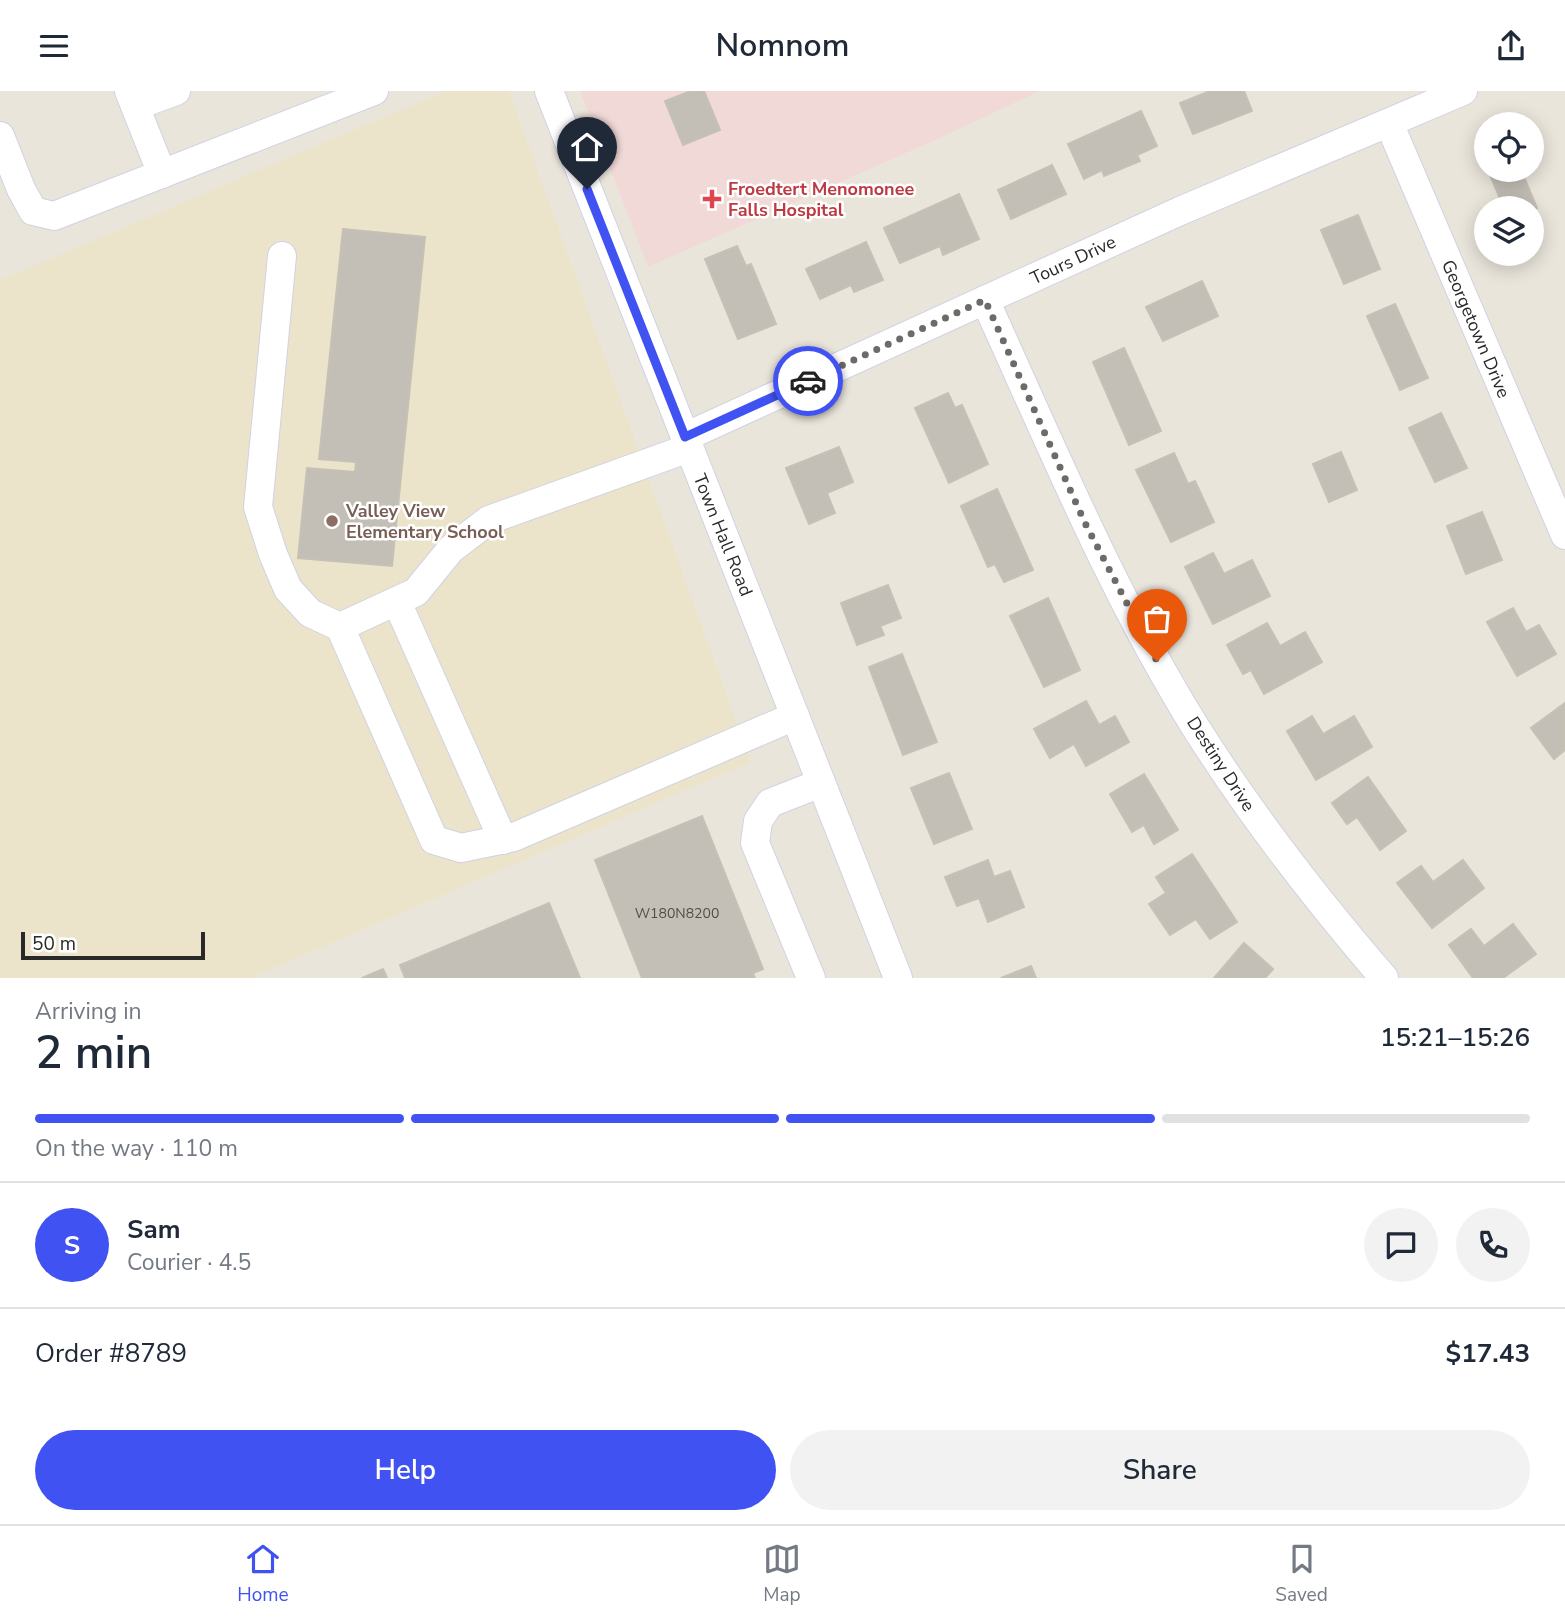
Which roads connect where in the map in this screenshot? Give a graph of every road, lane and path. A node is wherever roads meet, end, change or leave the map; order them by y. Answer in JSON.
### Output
{"nodes":[{"id":1,"x":176,"y":91,"type":"edge"},
{"id":2,"x":374,"y":91,"type":"edge"},
{"id":3,"x":549,"y":91,"type":"edge"},
{"id":4,"x":1464,"y":91,"type":"edge"},
{"id":5,"x":132,"y":99,"type":"edge"},
{"id":6,"x":1389,"y":123,"type":"junction"},
{"id":7,"x":0,"y":136,"type":"edge"},
{"id":8,"x":162,"y":174,"type":"junction"},
{"id":9,"x":282,"y":255,"type":"dead end"},
{"id":10,"x":985,"y":300,"type":"junction"},
{"id":11,"x":687,"y":442,"type":"junction"},
{"id":12,"x":1565,"y":535,"type":"edge"},
{"id":13,"x":397,"y":602,"type":"junction"},
{"id":14,"x":340,"y":627,"type":"junction"},
{"id":15,"x":795,"y":716,"type":"junction"},
{"id":16,"x":821,"y":783,"type":"junction"},
{"id":17,"x":503,"y":840,"type":"junction"},
{"id":18,"x":811,"y":978,"type":"edge"},
{"id":19,"x":898,"y":978,"type":"edge"},
{"id":20,"x":1384,"y":978,"type":"edge"}],
"edges":[{"from":1,"to":5,"type":"street"},
{"from":2,"to":8,"type":"street"},
{"from":3,"to":11,"type":"street","name":"Town Hall Road"},
{"from":4,"to":6,"type":"street","name":"Tours Drive"},
{"from":5,"to":8,"type":"street"},
{"from":6,"to":10,"type":"street","name":"Tours Drive"},
{"from":6,"to":12,"type":"street","name":"Georgetown Drive"},
{"from":7,"to":8,"type":"street"},
{"from":9,"to":14,"type":"street"},
{"from":10,"to":11,"type":"street","name":"Tours Drive"},
{"from":10,"to":20,"type":"street","name":"Destiny Drive"},
{"from":11,"to":13,"type":"street","name":"Tours Drive"},
{"from":11,"to":15,"type":"street","name":"Town Hall Road"},
{"from":13,"to":14,"type":"street","name":"Tours Drive"},
{"from":13,"to":17,"type":"street"},
{"from":14,"to":17,"type":"street"},
{"from":15,"to":16,"type":"street","name":"Town Hall Road"},
{"from":15,"to":17,"type":"street"},
{"from":16,"to":18,"type":"street"},
{"from":16,"to":19,"type":"street","name":"Town Hall Road"}]}
